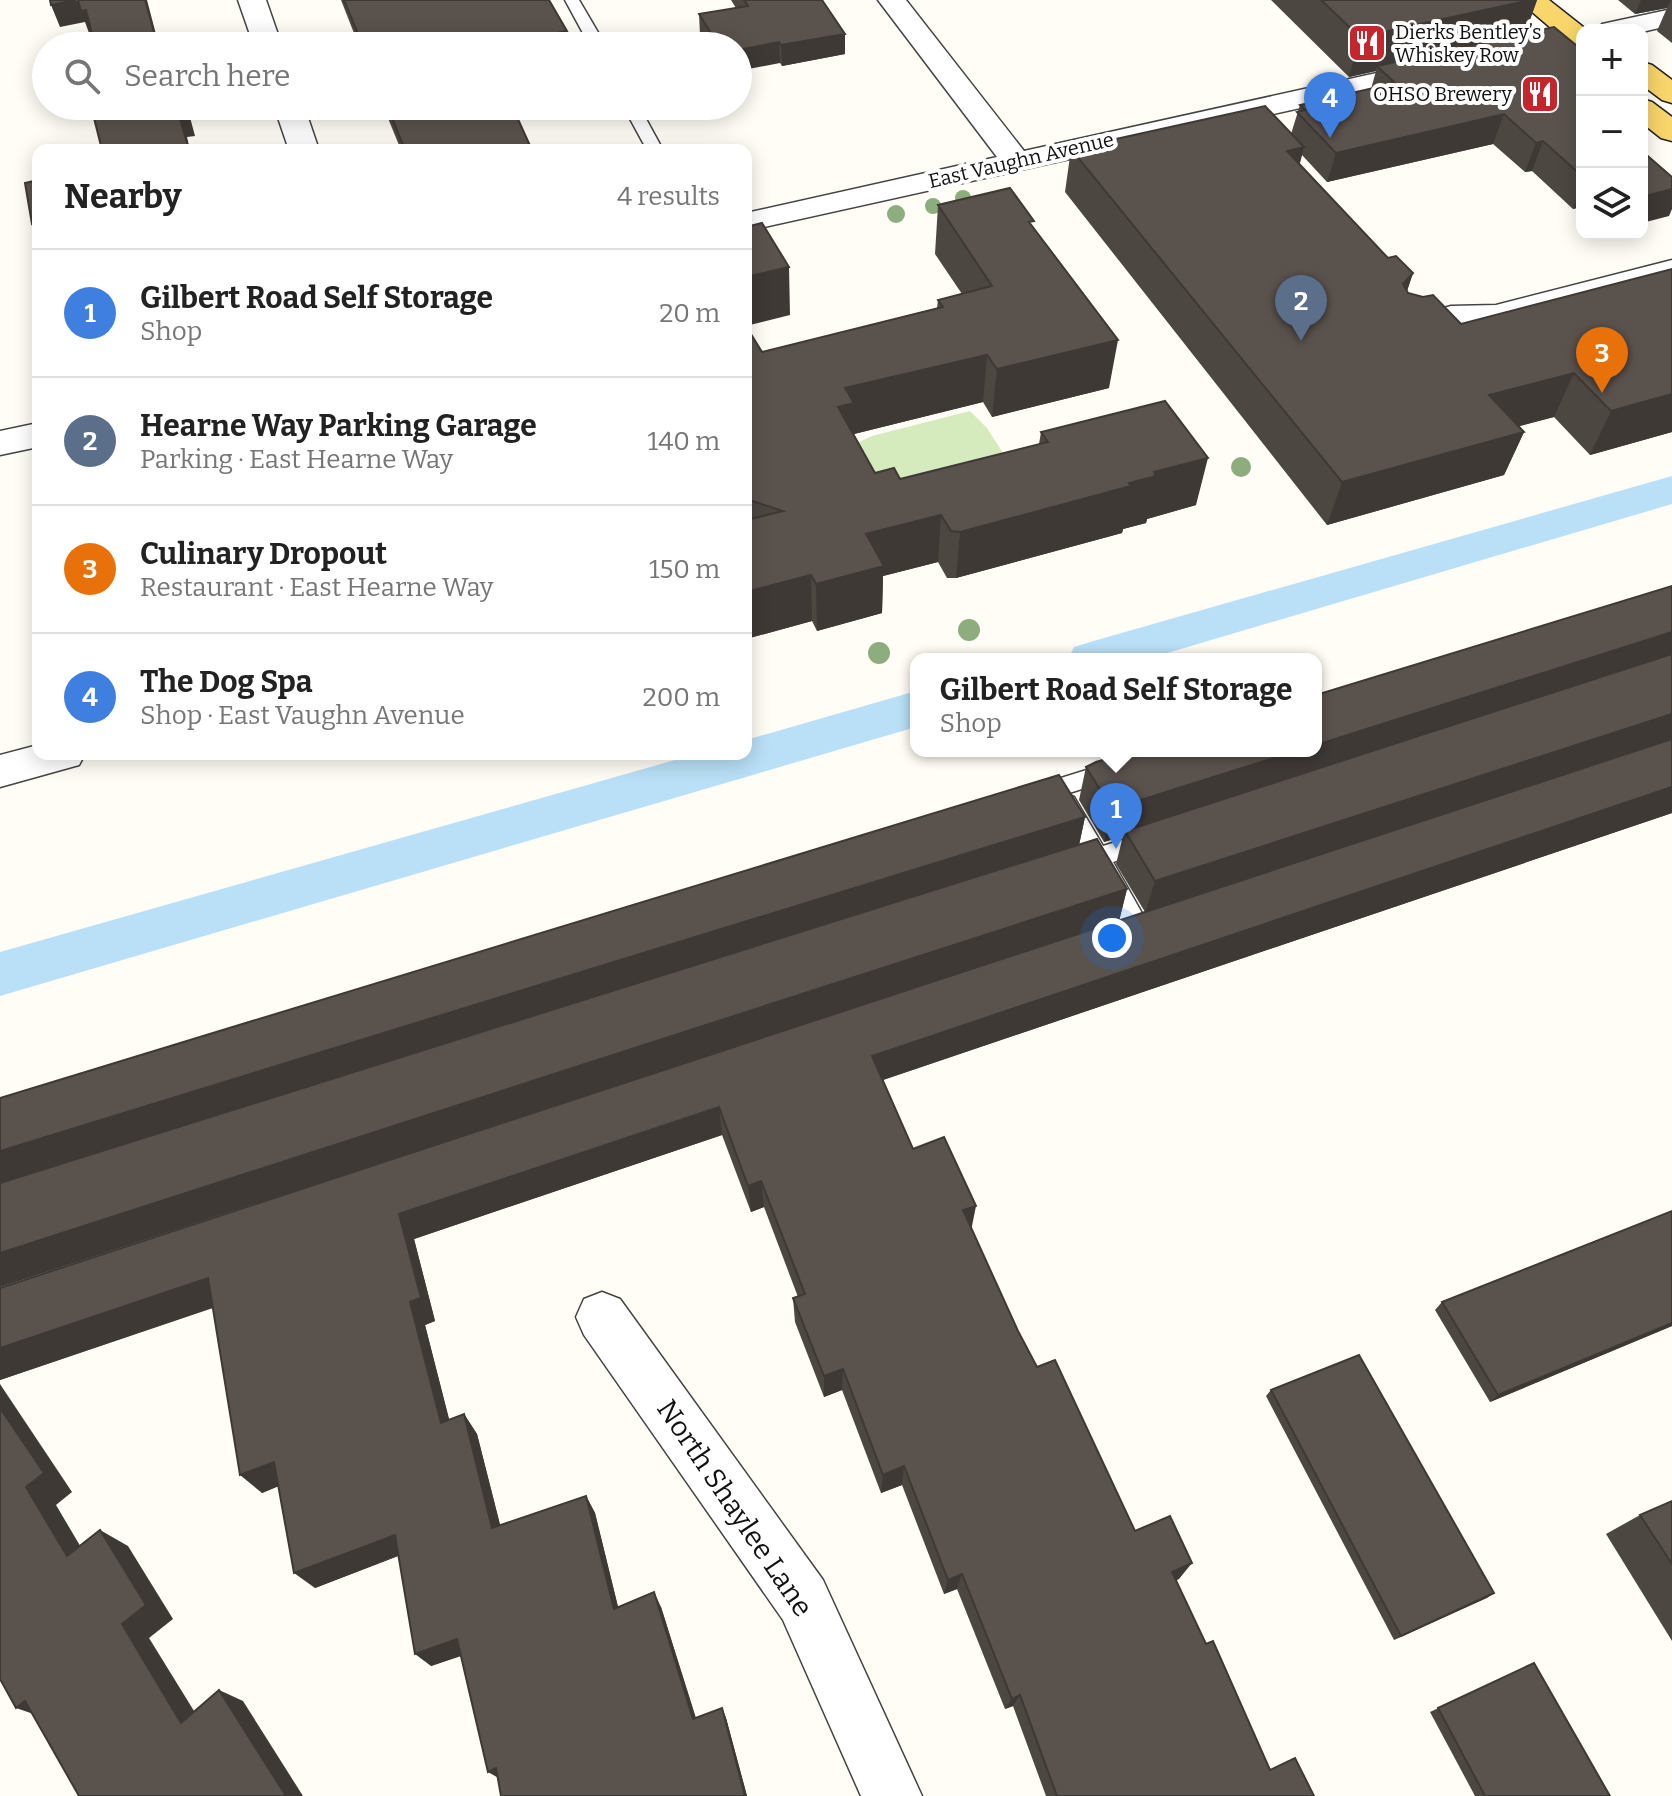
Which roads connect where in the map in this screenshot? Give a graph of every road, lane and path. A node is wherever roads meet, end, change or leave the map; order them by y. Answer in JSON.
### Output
{"nodes":[{"id":1,"x":252,"y":0,"type":"edge"},
{"id":2,"x":572,"y":0,"type":"edge"},
{"id":3,"x":892,"y":0,"type":"edge"},
{"id":4,"x":1532,"y":0,"type":"edge"},
{"id":5,"x":1672,"y":17,"type":"edge"},
{"id":6,"x":1640,"y":24,"type":"edge"},
{"id":7,"x":263,"y":32,"type":"edge"},
{"id":8,"x":590,"y":32,"type":"edge"},
{"id":9,"x":1576,"y":37,"type":"edge"},
{"id":10,"x":1576,"y":41,"type":"edge"},
{"id":11,"x":1547,"y":44,"type":"edge"},
{"id":12,"x":1455,"y":65,"type":"edge"},
{"id":13,"x":1648,"y":76,"type":"edge"},
{"id":14,"x":1672,"y":94,"type":"edge"},
{"id":15,"x":1240,"y":111,"type":"junction"},
{"id":16,"x":1648,"y":113,"type":"edge"},
{"id":17,"x":294,"y":120,"type":"edge"},
{"id":18,"x":639,"y":120,"type":"edge"},
{"id":19,"x":1672,"y":132,"type":"edge"},
{"id":20,"x":1262,"y":137,"type":"edge"},
{"id":21,"x":302,"y":144,"type":"edge"},
{"id":22,"x":652,"y":144,"type":"edge"},
{"id":23,"x":1016,"y":161,"type":"junction"},
{"id":24,"x":752,"y":221,"type":"edge"},
{"id":25,"x":1672,"y":270,"type":"edge"},
{"id":26,"x":1419,"y":316,"type":"edge"},
{"id":27,"x":32,"y":436,"type":"edge"},
{"id":28,"x":0,"y":443,"type":"edge"},
{"id":29,"x":1157,"y":757,"type":"edge"},
{"id":30,"x":41,"y":760,"type":"edge"},
{"id":31,"x":0,"y":771,"type":"edge"},
{"id":32,"x":1057,"y":788,"type":"junction"},
{"id":33,"x":1012,"y":802,"type":"edge"},
{"id":34,"x":1173,"y":833,"type":"edge"},
{"id":35,"x":1097,"y":857,"type":"junction"},
{"id":36,"x":1051,"y":871,"type":"edge"},
{"id":37,"x":1168,"y":919,"type":"edge"},
{"id":38,"x":1139,"y":929,"type":"junction"},
{"id":39,"x":1108,"y":939,"type":"edge"},
{"id":40,"x":602,"y":1317,"type":"dead end"},
{"id":41,"x":892,"y":1796,"type":"edge"}],
"edges":[{"from":1,"to":7,"type":"street"},
{"from":2,"to":8,"type":"lane"},
{"from":3,"to":23,"type":"street"},
{"from":4,"to":9,"type":"main road"},
{"from":5,"to":6,"type":"street"},
{"from":10,"to":11,"type":"street"},
{"from":12,"to":15,"type":"street","name":"East Vaughn Avenue"},
{"from":13,"to":14,"type":"main road"},
{"from":15,"to":20,"type":"street"},
{"from":15,"to":23,"type":"street","name":"East Vaughn Avenue"},
{"from":16,"to":19,"type":"main road"},
{"from":17,"to":21,"type":"street"},
{"from":18,"to":22,"type":"lane"},
{"from":23,"to":24,"type":"street","name":"East Vaughn Avenue"},
{"from":25,"to":26,"type":"street"},
{"from":27,"to":28,"type":"street"},
{"from":29,"to":32,"type":"lane"},
{"from":30,"to":31,"type":"street"},
{"from":32,"to":33,"type":"lane"},
{"from":32,"to":35,"type":"lane"},
{"from":34,"to":35,"type":"lane"},
{"from":35,"to":36,"type":"lane"},
{"from":35,"to":38,"type":"lane"},
{"from":37,"to":38,"type":"lane"},
{"from":38,"to":39,"type":"lane"},
{"from":40,"to":41,"type":"street","name":"North Shaylee Lane"}]}
